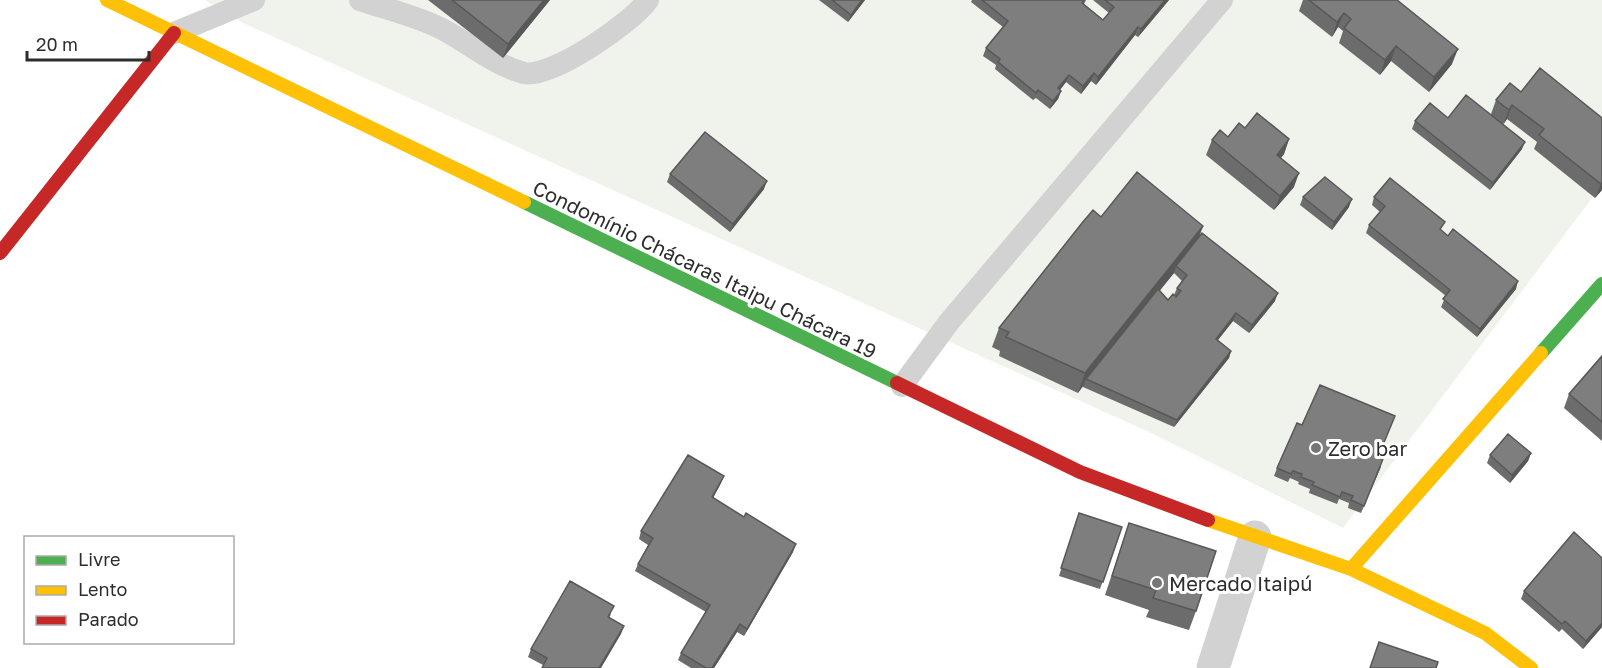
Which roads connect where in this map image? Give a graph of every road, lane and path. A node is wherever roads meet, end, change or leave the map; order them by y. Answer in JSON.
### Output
{"nodes":[{"id":1,"x":107,"y":0,"type":"edge"},
{"id":2,"x":254,"y":0,"type":"edge"},
{"id":3,"x":360,"y":0,"type":"edge"},
{"id":4,"x":648,"y":0,"type":"edge"},
{"id":5,"x":1222,"y":0,"type":"edge"},
{"id":6,"x":174,"y":33,"type":"junction"},
{"id":7,"x":0,"y":253,"type":"edge"},
{"id":8,"x":1602,"y":284,"type":"edge"},
{"id":9,"x":902,"y":386,"type":"junction"},
{"id":10,"x":1240,"y":532,"type":"junction"},
{"id":11,"x":1351,"y":569,"type":"junction"},
{"id":12,"x":1213,"y":668,"type":"edge"},
{"id":13,"x":1532,"y":668,"type":"edge"}],
"edges":[{"from":1,"to":6,"type":"street","name":"Condomínio Chácaras Itaipu Chácara 19"},
{"from":2,"to":6,"type":"lane"},
{"from":3,"to":4,"type":"lane"},
{"from":5,"to":9,"type":"lane"},
{"from":6,"to":7,"type":"street"},
{"from":6,"to":9,"type":"street","name":"Condomínio Chácaras Itaipu Chácara 19"},
{"from":8,"to":11,"type":"street"},
{"from":9,"to":10,"type":"street","name":"Condomínio Chácaras Itaipu Chácara 19"},
{"from":10,"to":11,"type":"street","name":"Condomínio Chácaras Itaipu Chácara 19"},
{"from":10,"to":12,"type":"street"},
{"from":11,"to":13,"type":"street","name":"Condomínio Chácaras Itaipu Chácara 19"}]}
